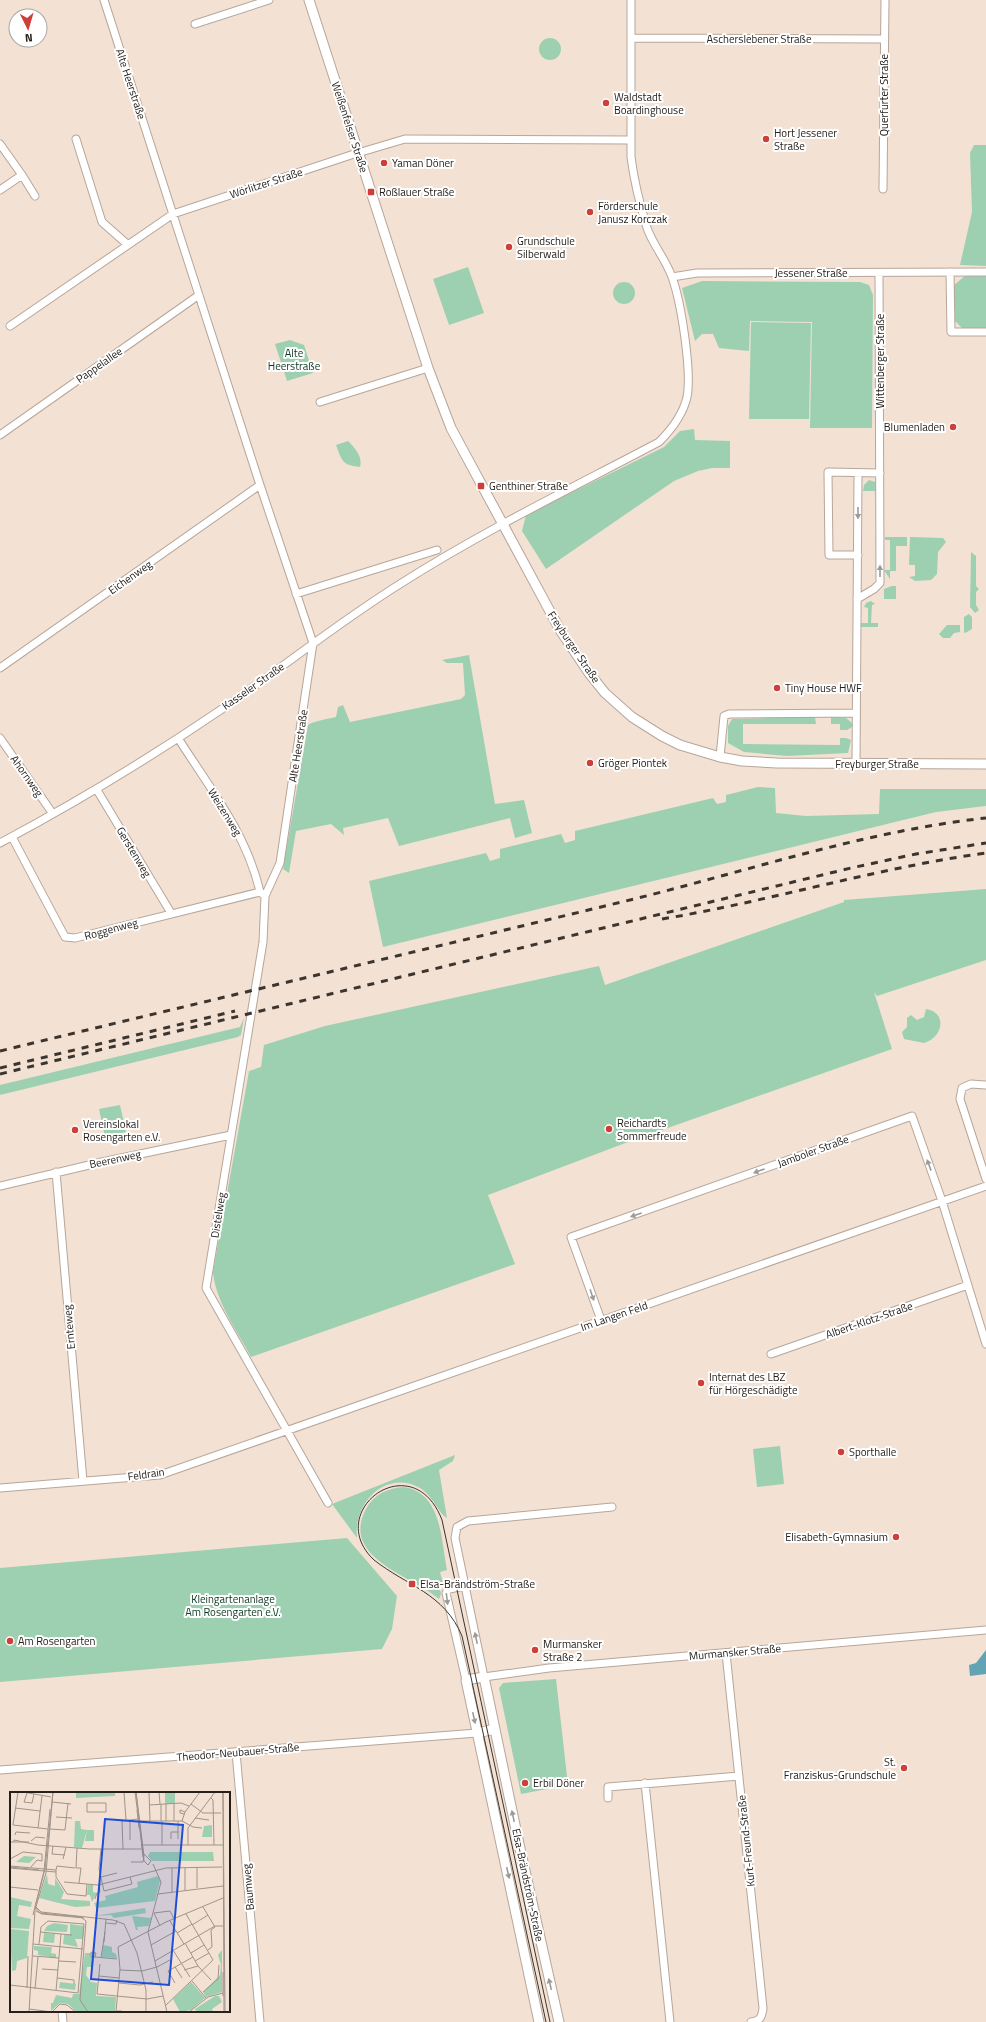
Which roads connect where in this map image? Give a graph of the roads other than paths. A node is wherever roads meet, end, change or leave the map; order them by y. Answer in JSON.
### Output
{"nodes":[{"id":1,"x":104,"y":0,"type":"edge"},
{"id":2,"x":269,"y":0,"type":"edge"},
{"id":3,"x":309,"y":0,"type":"edge"},
{"id":4,"x":632,"y":0,"type":"edge"},
{"id":5,"x":885,"y":0,"type":"edge"},
{"id":6,"x":195,"y":24,"type":"dead end"},
{"id":7,"x":633,"y":38,"type":"junction"},
{"id":8,"x":884,"y":39,"type":"junction"},
{"id":9,"x":76,"y":139,"type":"dead end"},
{"id":10,"x":631,"y":140,"type":"junction"},
{"id":11,"x":0,"y":144,"type":"edge"},
{"id":12,"x":359,"y":153,"type":"junction"},
{"id":13,"x":22,"y":175,"type":"junction"},
{"id":14,"x":883,"y":189,"type":"dead end"},
{"id":15,"x":0,"y":190,"type":"edge"},
{"id":16,"x":35,"y":196,"type":"dead end"},
{"id":17,"x":173,"y":214,"type":"junction"},
{"id":18,"x":127,"y":244,"type":"junction"},
{"id":19,"x":950,"y":272,"type":"junction"},
{"id":20,"x":986,"y":272,"type":"edge"},
{"id":21,"x":879,"y":273,"type":"junction"},
{"id":22,"x":672,"y":277,"type":"junction"},
{"id":23,"x":199,"y":295,"type":"junction"},
{"id":24,"x":10,"y":326,"type":"dead end"},
{"id":25,"x":986,"y":332,"type":"edge"},
{"id":26,"x":428,"y":368,"type":"junction"},
{"id":27,"x":320,"y":402,"type":"dead end"},
{"id":28,"x":0,"y":434,"type":"edge"},
{"id":29,"x":880,"y":473,"type":"junction"},
{"id":30,"x":858,"y":474,"type":"junction"},
{"id":31,"x":260,"y":485,"type":"junction"},
{"id":32,"x":503,"y":525,"type":"junction"},
{"id":33,"x":437,"y":550,"type":"dead end"},
{"id":34,"x":858,"y":555,"type":"junction"},
{"id":35,"x":296,"y":594,"type":"junction"},
{"id":36,"x":857,"y":599,"type":"junction"},
{"id":37,"x":314,"y":643,"type":"junction"},
{"id":38,"x":0,"y":668,"type":"edge"},
{"id":39,"x":856,"y":713,"type":"junction"},
{"id":40,"x":0,"y":738,"type":"edge"},
{"id":41,"x":178,"y":738,"type":"junction"},
{"id":42,"x":720,"y":757,"type":"junction"},
{"id":43,"x":856,"y":764,"type":"junction"},
{"id":44,"x":986,"y":764,"type":"edge"},
{"id":45,"x":97,"y":790,"type":"junction"},
{"id":46,"x":53,"y":814,"type":"junction"},
{"id":47,"x":12,"y":837,"type":"junction"},
{"id":48,"x":0,"y":843,"type":"edge"},
{"id":49,"x":262,"y":894,"type":"junction"},
{"id":50,"x":170,"y":913,"type":"junction"},
{"id":51,"x":986,"y":1084,"type":"edge"},
{"id":52,"x":231,"y":1135,"type":"junction"},
{"id":53,"x":56,"y":1172,"type":"junction"},
{"id":54,"x":986,"y":1179,"type":"edge"},
{"id":55,"x":0,"y":1186,"type":"edge"},
{"id":56,"x":986,"y":1186,"type":"edge"},
{"id":57,"x":942,"y":1201,"type":"junction"},
{"id":58,"x":968,"y":1285,"type":"junction"},
{"id":59,"x":600,"y":1320,"type":"junction"},
{"id":60,"x":986,"y":1344,"type":"edge"},
{"id":61,"x":771,"y":1354,"type":"dead end"},
{"id":62,"x":286,"y":1431,"type":"junction"},
{"id":63,"x":83,"y":1481,"type":"junction"},
{"id":64,"x":0,"y":1488,"type":"edge"},
{"id":65,"x":328,"y":1503,"type":"dead end"},
{"id":66,"x":612,"y":1507,"type":"dead end"},
{"id":67,"x":465,"y":1586,"type":"junction"},
{"id":68,"x":986,"y":1630,"type":"edge"},
{"id":69,"x":726,"y":1653,"type":"junction"},
{"id":70,"x":484,"y":1676,"type":"junction"},
{"id":71,"x":466,"y":1680,"type":"junction"},
{"id":72,"x":495,"y":1729,"type":"junction"},
{"id":73,"x":477,"y":1733,"type":"junction"},
{"id":74,"x":236,"y":1752,"type":"junction"},
{"id":75,"x":0,"y":1770,"type":"edge"},
{"id":76,"x":739,"y":1776,"type":"junction"},
{"id":77,"x":645,"y":1783,"type":"junction"},
{"id":78,"x":608,"y":1798,"type":"dead end"},
{"id":79,"x":62,"y":2012,"type":"edge"},
{"id":80,"x":63,"y":2022,"type":"edge"},
{"id":81,"x":260,"y":2022,"type":"edge"},
{"id":82,"x":539,"y":2022,"type":"edge"},
{"id":83,"x":559,"y":2022,"type":"edge"},
{"id":84,"x":670,"y":2022,"type":"edge"},
{"id":85,"x":751,"y":2022,"type":"edge"}],
"edges":[{"from":1,"to":17,"type":"street","name":"Alte Heerstraße"},
{"from":2,"to":6,"type":"street"},
{"from":3,"to":12,"type":"street","name":"Weißenfelser Straße"},
{"from":4,"to":7,"type":"street"},
{"from":5,"to":8,"type":"street","name":"Querfurter Straße"},
{"from":7,"to":8,"type":"street","name":"Ascherslebener Straße"},
{"from":7,"to":10,"type":"street"},
{"from":8,"to":14,"type":"street","name":"Querfurter Straße"},
{"from":9,"to":18,"type":"street"},
{"from":10,"to":12,"type":"street"},
{"from":10,"to":22,"type":"street"},
{"from":11,"to":13,"type":"street"},
{"from":12,"to":17,"type":"street","name":"Wörlitzer Straße"},
{"from":12,"to":26,"type":"street","name":"Weißenfelser Straße"},
{"from":13,"to":15,"type":"street"},
{"from":13,"to":16,"type":"street"},
{"from":17,"to":18,"type":"street"},
{"from":17,"to":23,"type":"street","name":"Alte Heerstraße"},
{"from":18,"to":24,"type":"street"},
{"from":19,"to":20,"type":"street","name":"Jessener Straße"},
{"from":19,"to":21,"type":"street","name":"Jessener Straße"},
{"from":19,"to":25,"type":"street"},
{"from":21,"to":22,"type":"street","name":"Jessener Straße"},
{"from":21,"to":29,"type":"street","name":"Wittenberger Straße"},
{"from":22,"to":32,"type":"street"},
{"from":23,"to":28,"type":"street","name":"Pappelallee"},
{"from":23,"to":31,"type":"street","name":"Alte Heerstraße"},
{"from":26,"to":27,"type":"street"},
{"from":26,"to":32,"type":"street","name":"Weißenfelser Straße"},
{"from":29,"to":30,"type":"street"},
{"from":36,"to":29,"type":"street","name":"Wittenberger Straße","one_way":true},
{"from":30,"to":34,"type":"street","one_way":true},
{"from":30,"to":34,"type":"street"},
{"from":31,"to":35,"type":"street","name":"Alte Heerstraße"},
{"from":31,"to":38,"type":"street","name":"Eichenweg"},
{"from":32,"to":37,"type":"street","name":"Kasseler Straße"},
{"from":32,"to":42,"type":"street","name":"Freyburger Straße"},
{"from":33,"to":35,"type":"street"},
{"from":34,"to":36,"type":"street"},
{"from":35,"to":37,"type":"street","name":"Alte Heerstraße"},
{"from":36,"to":39,"type":"street"},
{"from":37,"to":41,"type":"street","name":"Kasseler Straße"},
{"from":37,"to":49,"type":"street","name":"Alte Heerstraße"},
{"from":39,"to":42,"type":"street"},
{"from":39,"to":43,"type":"street"},
{"from":40,"to":46,"type":"street","name":"Ahornweg"},
{"from":41,"to":45,"type":"street","name":"Kasseler Straße"},
{"from":41,"to":49,"type":"street","name":"Weizenweg"},
{"from":42,"to":43,"type":"street","name":"Freyburger Straße"},
{"from":43,"to":44,"type":"street","name":"Freyburger Straße"},
{"from":45,"to":46,"type":"street","name":"Kasseler Straße"},
{"from":45,"to":50,"type":"street","name":"Gerstenweg"},
{"from":46,"to":47,"type":"street","name":"Kasseler Straße"},
{"from":47,"to":48,"type":"street","name":"Kasseler Straße"},
{"from":47,"to":50,"type":"street","name":"Roggenweg"},
{"from":49,"to":50,"type":"street","name":"Roggenweg"},
{"from":49,"to":52,"type":"street","name":"Distelweg"},
{"from":51,"to":54,"type":"street"},
{"from":52,"to":53,"type":"street","name":"Beerenweg"},
{"from":52,"to":62,"type":"street","name":"Distelweg"},
{"from":53,"to":55,"type":"street","name":"Beerenweg"},
{"from":53,"to":63,"type":"street","name":"Ernteweg"},
{"from":56,"to":57,"type":"street","name":"Im Langen Feld"},
{"from":57,"to":58,"type":"street","name":"Jamboler Straße"},
{"from":57,"to":59,"type":"street","name":"Im Langen Feld"},
{"from":57,"to":59,"type":"street","name":"Jamboler Straße","one_way":true},
{"from":58,"to":60,"type":"street","name":"Jamboler Straße"},
{"from":58,"to":61,"type":"street","name":"Albert-Klotz-Straße"},
{"from":59,"to":62,"type":"street","name":"Im Langen Feld"},
{"from":62,"to":63,"type":"street","name":"Feldrain"},
{"from":62,"to":65,"type":"street","name":"Distelweg"},
{"from":63,"to":64,"type":"street","name":"Feldrain"},
{"from":66,"to":67,"type":"street","name":"Elsa-Brändström-Straße"},
{"from":70,"to":67,"type":"street","name":"Elsa-Brändström-Straße","one_way":true},
{"from":67,"to":71,"type":"street","name":"Elsa-Brändström-Straße","one_way":true},
{"from":68,"to":69,"type":"street","name":"Murmansker Straße"},
{"from":69,"to":70,"type":"street","name":"Murmansker Straße"},
{"from":69,"to":76,"type":"street","name":"Kurt-Freund-Straße"},
{"from":70,"to":71,"type":"street"},
{"from":70,"to":72,"type":"street","name":"Elsa-Brändström-Straße"},
{"from":71,"to":73,"type":"street","name":"Elsa-Brändström-Straße","one_way":true},
{"from":72,"to":73,"type":"street"},
{"from":83,"to":72,"type":"street","name":"Elsa-Brändström-Straße","one_way":true},
{"from":73,"to":74,"type":"street","name":"Theodor-Neubauer-Straße"},
{"from":73,"to":82,"type":"street","name":"Elsa-Brändström-Straße","one_way":true},
{"from":74,"to":75,"type":"street","name":"Theodor-Neubauer-Straße"},
{"from":74,"to":81,"type":"street","name":"Baumweg"},
{"from":76,"to":77,"type":"street"},
{"from":76,"to":85,"type":"street","name":"Kurt-Freund-Straße"},
{"from":77,"to":78,"type":"street"},
{"from":77,"to":84,"type":"street"},
{"from":79,"to":80,"type":"street"}]}
